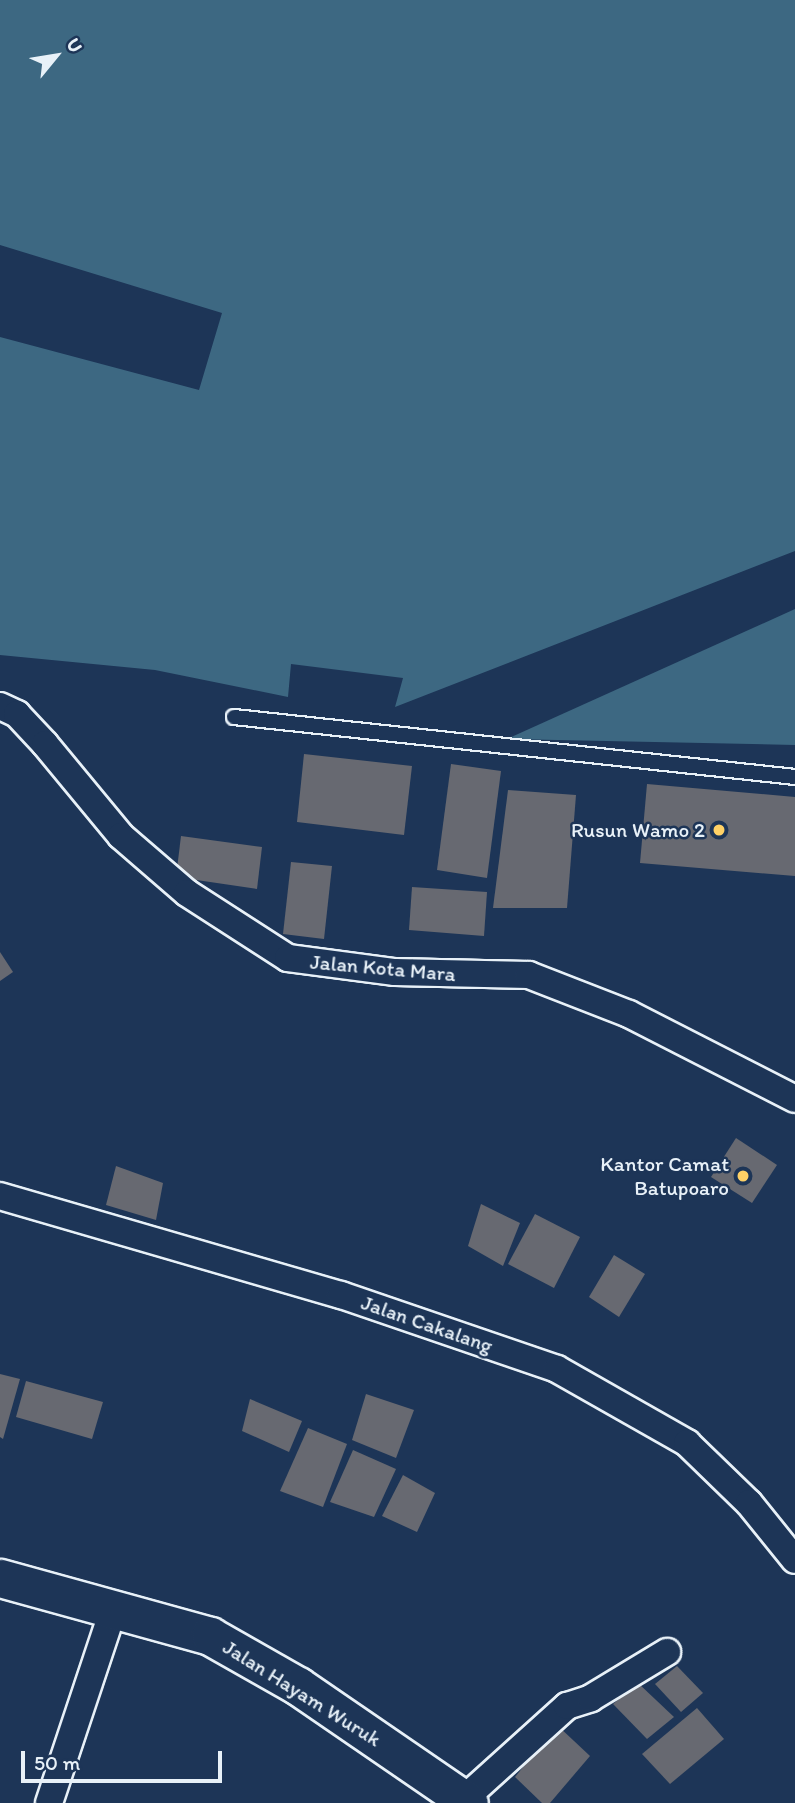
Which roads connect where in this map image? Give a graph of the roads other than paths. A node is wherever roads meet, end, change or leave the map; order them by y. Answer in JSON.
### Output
{"nodes":[{"id":1,"x":0,"y":706,"type":"edge"},
{"id":2,"x":234,"y":717,"type":"dead end"},
{"id":3,"x":795,"y":777,"type":"edge"},
{"id":4,"x":795,"y":1099,"type":"edge"},
{"id":5,"x":0,"y":1196,"type":"edge"},
{"id":6,"x":795,"y":1560,"type":"edge"},
{"id":7,"x":0,"y":1578,"type":"edge"},
{"id":8,"x":114,"y":1608,"type":"junction"},
{"id":9,"x":667,"y":1652,"type":"dead end"},
{"id":10,"x":467,"y":1801,"type":"edge"},
{"id":11,"x":49,"y":1803,"type":"edge"}],
"edges":[{"from":1,"to":4,"type":"street","name":"Jalan Kota Mara"},
{"from":2,"to":3,"type":"lane"},
{"from":5,"to":6,"type":"street","name":"Jalan Cakalang"},
{"from":7,"to":8,"type":"street","name":"Jalan Hayam Wuruk"},
{"from":8,"to":10,"type":"street","name":"Jalan Hayam Wuruk"},
{"from":8,"to":11,"type":"street"},
{"from":9,"to":10,"type":"street"}]}
